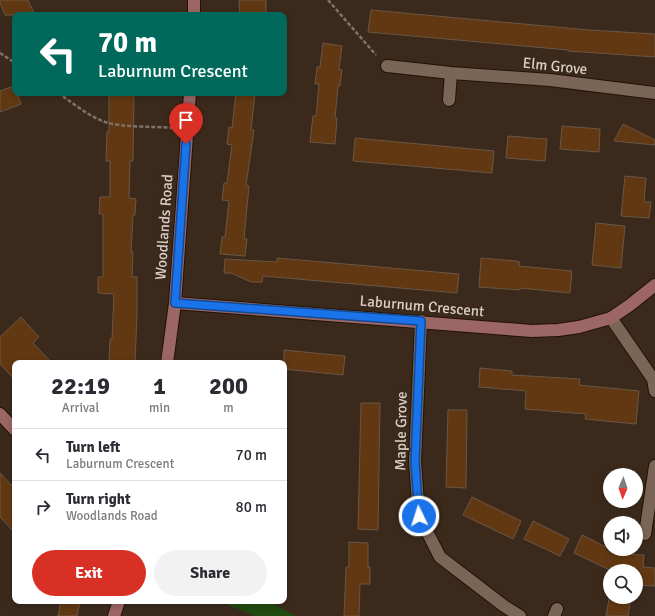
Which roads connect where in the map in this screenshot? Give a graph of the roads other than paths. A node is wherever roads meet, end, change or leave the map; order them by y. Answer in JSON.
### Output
{"nodes":[{"id":1,"x":194,"y":0,"type":"edge"},
{"id":2,"x":194,"y":12,"type":"edge"},
{"id":3,"x":387,"y":66,"type":"road end"},
{"id":4,"x":451,"y":73,"type":"junction"},
{"id":5,"x":655,"y":94,"type":"edge"},
{"id":6,"x":190,"y":96,"type":"edge"},
{"id":7,"x":449,"y":100,"type":"dead end"},
{"id":8,"x":655,"y":285,"type":"edge"},
{"id":9,"x":175,"y":303,"type":"junction"},
{"id":10,"x":610,"y":318,"type":"junction"},
{"id":11,"x":421,"y":321,"type":"junction"},
{"id":12,"x":167,"y":360,"type":"edge"},
{"id":13,"x":655,"y":391,"type":"edge"},
{"id":14,"x":0,"y":414,"type":"edge"},
{"id":15,"x":12,"y":427,"type":"edge"},
{"id":16,"x":655,"y":466,"type":"edge"},
{"id":17,"x":645,"y":534,"type":"dead end"},
{"id":18,"x":118,"y":604,"type":"edge"},
{"id":19,"x":114,"y":616,"type":"edge"},
{"id":20,"x":520,"y":616,"type":"edge"}],
"edges":[{"from":1,"to":2,"type":"street"},
{"from":3,"to":4,"type":"street","name":"Elm Grove"},
{"from":4,"to":5,"type":"street","name":"Elm Grove"},
{"from":4,"to":7,"type":"street"},
{"from":6,"to":9,"type":"street","name":"Woodlands Road"},
{"from":8,"to":10,"type":"street","name":"Laburnum Crescent"},
{"from":9,"to":11,"type":"street","name":"Laburnum Crescent"},
{"from":9,"to":12,"type":"street","name":"Woodlands Road"},
{"from":10,"to":11,"type":"street","name":"Laburnum Crescent"},
{"from":10,"to":13,"type":"street"},
{"from":11,"to":20,"type":"street","name":"Maple Grove"},
{"from":14,"to":15,"type":"street"},
{"from":16,"to":17,"type":"street"},
{"from":18,"to":19,"type":"street"}]}
